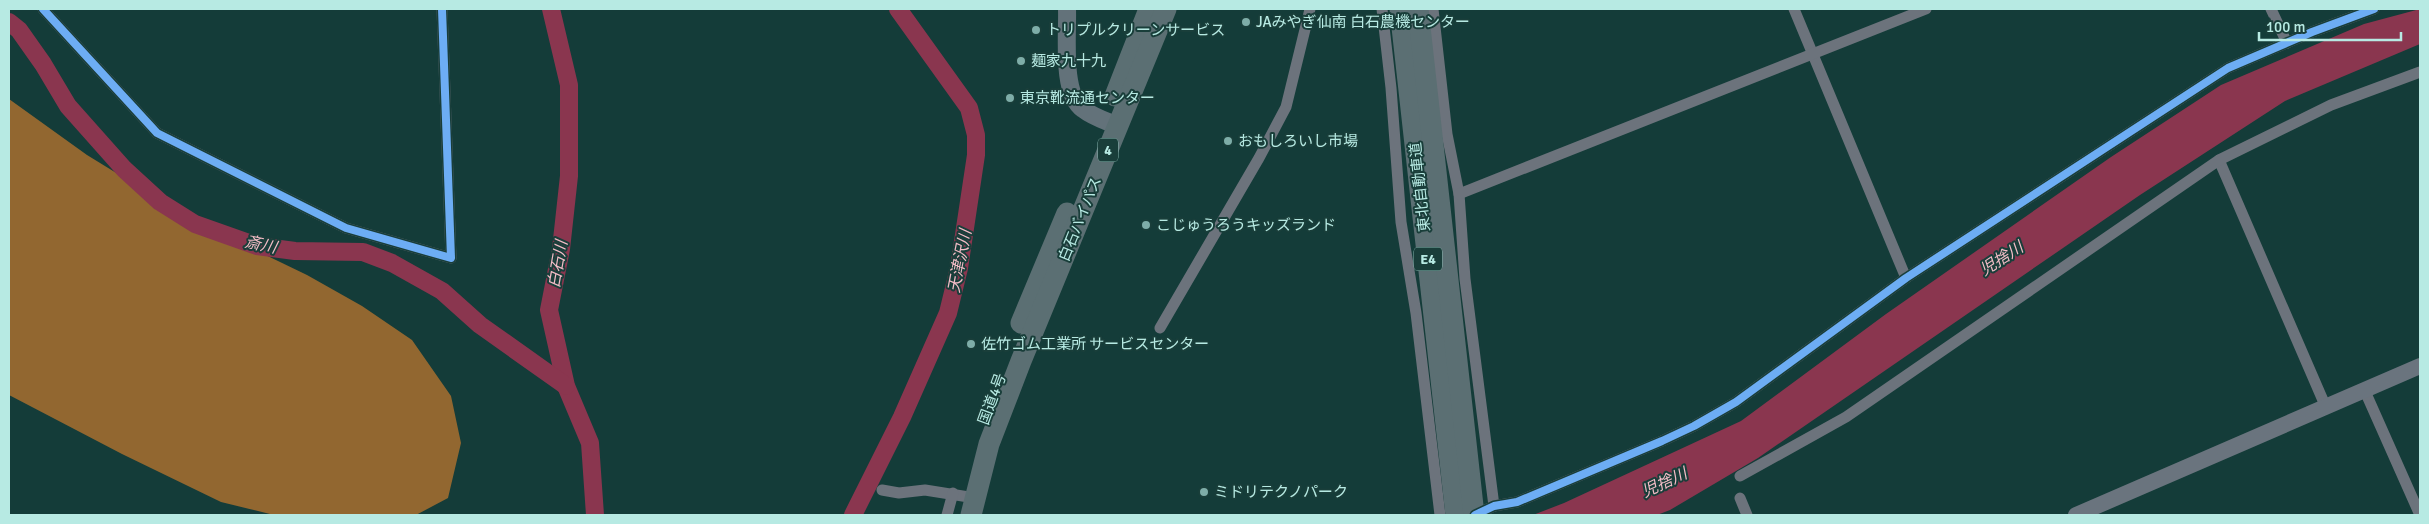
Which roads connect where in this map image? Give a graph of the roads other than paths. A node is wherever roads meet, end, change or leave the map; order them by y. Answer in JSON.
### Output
{"nodes":[{"id":1,"x":43,"y":9,"type":"edge"},
{"id":2,"x":442,"y":9,"type":"edge"},
{"id":3,"x":1067,"y":9,"type":"edge"},
{"id":4,"x":1149,"y":9,"type":"edge"},
{"id":5,"x":1166,"y":9,"type":"edge"},
{"id":6,"x":1310,"y":9,"type":"edge"},
{"id":7,"x":1382,"y":9,"type":"edge"},
{"id":8,"x":1400,"y":9,"type":"edge"},
{"id":9,"x":1418,"y":9,"type":"edge"},
{"id":10,"x":1432,"y":9,"type":"edge"},
{"id":11,"x":1794,"y":9,"type":"edge"},
{"id":12,"x":1926,"y":9,"type":"edge"},
{"id":13,"x":2271,"y":9,"type":"edge"},
{"id":14,"x":2374,"y":9,"type":"edge"},
{"id":15,"x":2287,"y":43,"type":"junction"},
{"id":16,"x":1812,"y":54,"type":"junction"},
{"id":17,"x":2420,"y":72,"type":"edge"},
{"id":18,"x":1111,"y":124,"type":"junction"},
{"id":19,"x":2219,"y":160,"type":"junction"},
{"id":20,"x":1459,"y":194,"type":"junction"},
{"id":21,"x":1906,"y":278,"type":"junction"},
{"id":22,"x":1043,"y":288,"type":"joint"},
{"id":23,"x":1160,"y":328,"type":"dead end"},
{"id":24,"x":2420,"y":366,"type":"edge"},
{"id":25,"x":2364,"y":389,"type":"junction"},
{"id":26,"x":2325,"y":406,"type":"junction"},
{"id":27,"x":1740,"y":476,"type":"dead end"},
{"id":28,"x":882,"y":490,"type":"dead end"},
{"id":29,"x":1740,"y":498,"type":"dead end"},
{"id":30,"x":964,"y":503,"type":"edge"},
{"id":31,"x":1494,"y":506,"type":"junction"},
{"id":32,"x":1462,"y":512,"type":"edge"},
{"id":33,"x":947,"y":515,"type":"edge"},
{"id":34,"x":1747,"y":515,"type":"edge"},
{"id":35,"x":2076,"y":515,"type":"edge"},
{"id":36,"x":2420,"y":515,"type":"edge"}],
"edges":[{"from":1,"to":2,"type":"street"},
{"from":3,"to":18,"type":"main road"},
{"from":4,"to":18,"type":"highway","name":"白石バイパス","number":"4"},
{"from":5,"to":18,"type":"highway","name":"白石バイパス","number":"4"},
{"from":6,"to":23,"type":"street"},
{"from":7,"to":32,"type":"street"},
{"from":8,"to":32,"type":"highway","name":"東北自動車道","number":"E4"},
{"from":9,"to":32,"type":"highway","name":"東北自動車道","number":"E4"},
{"from":10,"to":20,"type":"street"},
{"from":11,"to":16,"type":"street"},
{"from":12,"to":16,"type":"street"},
{"from":13,"to":15,"type":"street"},
{"from":14,"to":15,"type":"street"},
{"from":15,"to":21,"type":"street"},
{"from":16,"to":20,"type":"street"},
{"from":16,"to":21,"type":"street"},
{"from":17,"to":19,"type":"street"},
{"from":18,"to":22,"type":"highway","name":"白石バイパス","number":"4"},
{"from":19,"to":26,"type":"street"},
{"from":19,"to":27,"type":"street"},
{"from":20,"to":31,"type":"street"},
{"from":21,"to":31,"type":"street"},
{"from":22,"to":30,"type":"highway","name":"国道4号","number":"4"},
{"from":24,"to":25,"type":"street"},
{"from":25,"to":26,"type":"street"},
{"from":25,"to":36,"type":"street"},
{"from":26,"to":35,"type":"street"},
{"from":28,"to":30,"type":"street"},
{"from":29,"to":34,"type":"street"},
{"from":30,"to":33,"type":"street"},
{"from":31,"to":32,"type":"street"}]}
